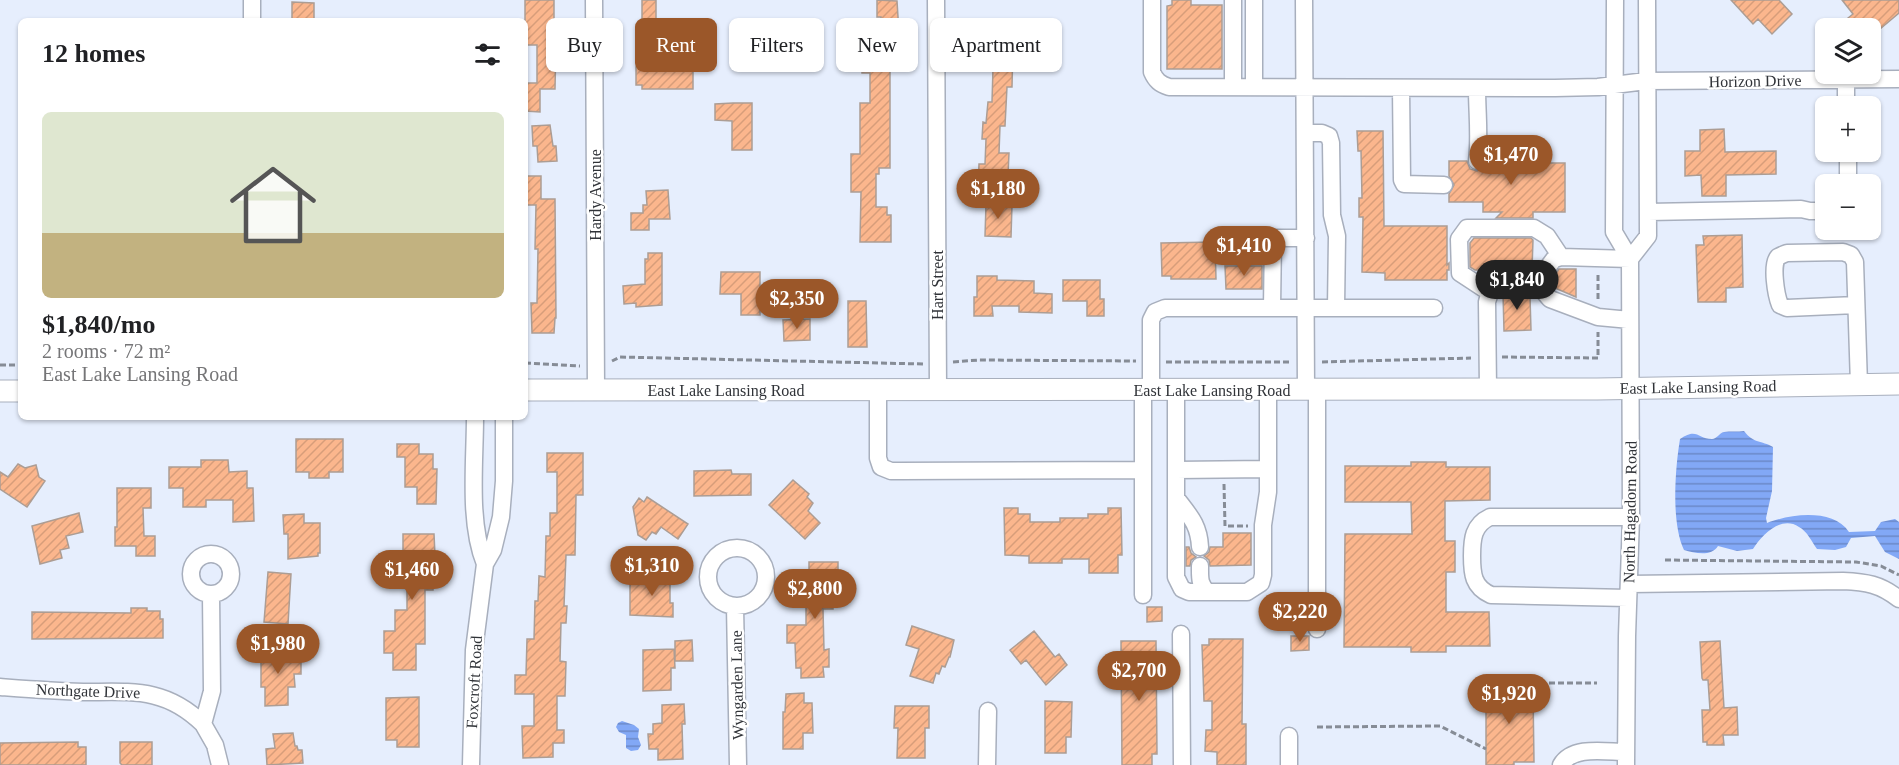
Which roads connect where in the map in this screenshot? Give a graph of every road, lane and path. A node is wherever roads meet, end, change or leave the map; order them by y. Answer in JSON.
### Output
{"nodes":[{"id":1,"x":252,"y":0,"type":"edge"},
{"id":2,"x":594,"y":0,"type":"edge"},
{"id":3,"x":936,"y":0,"type":"edge"},
{"id":4,"x":1152,"y":0,"type":"edge"},
{"id":5,"x":1233,"y":0,"type":"edge"},
{"id":6,"x":1254,"y":0,"type":"edge"},
{"id":7,"x":1304,"y":0,"type":"edge"},
{"id":8,"x":1615,"y":0,"type":"edge"},
{"id":9,"x":1647,"y":0,"type":"edge"},
{"id":10,"x":252,"y":18,"type":"edge"},
{"id":11,"x":1881,"y":79,"type":"edge"},
{"id":12,"x":1899,"y":79,"type":"edge"},
{"id":13,"x":1815,"y":80,"type":"edge"},
{"id":14,"x":1646,"y":81,"type":"junction"},
{"id":15,"x":1614,"y":85,"type":"junction"},
{"id":16,"x":1233,"y":87,"type":"junction"},
{"id":17,"x":1254,"y":87,"type":"junction"},
{"id":18,"x":1305,"y":87,"type":"junction"},
{"id":19,"x":1401,"y":88,"type":"junction"},
{"id":20,"x":1477,"y":88,"type":"junction"},
{"id":21,"x":1306,"y":133,"type":"junction"},
{"id":22,"x":1477,"y":161,"type":"dead end"},
{"id":23,"x":1444,"y":185,"type":"dead end"},
{"id":24,"x":1648,"y":212,"type":"junction"},
{"id":25,"x":1815,"y":212,"type":"edge"},
{"id":26,"x":1335,"y":227,"type":"junction"},
{"id":27,"x":1306,"y":232,"type":"junction"},
{"id":28,"x":1233,"y":238,"type":"dead end"},
{"id":29,"x":1273,"y":238,"type":"junction"},
{"id":30,"x":1561,"y":257,"type":"junction"},
{"id":31,"x":1630,"y":259,"type":"junction"},
{"id":32,"x":1544,"y":282,"type":"junction"},
{"id":33,"x":1489,"y":292,"type":"junction"},
{"id":34,"x":1856,"y":305,"type":"junction"},
{"id":35,"x":1272,"y":308,"type":"junction"},
{"id":36,"x":1306,"y":308,"type":"junction"},
{"id":37,"x":1336,"y":308,"type":"junction"},
{"id":38,"x":1434,"y":308,"type":"dead end"},
{"id":39,"x":1630,"y":320,"type":"junction"},
{"id":40,"x":1488,"y":358,"type":"junction"},
{"id":41,"x":1598,"y":358,"type":"dead end"},
{"id":42,"x":1150,"y":362,"type":"junction"},
{"id":43,"x":1306,"y":362,"type":"junction"},
{"id":44,"x":528,"y":363,"type":"edge"},
{"id":45,"x":0,"y":364,"type":"edge"},
{"id":46,"x":937,"y":364,"type":"junction"},
{"id":47,"x":18,"y":365,"type":"edge"},
{"id":48,"x":596,"y":368,"type":"junction"},
{"id":49,"x":1899,"y":384,"type":"edge"},
{"id":50,"x":1859,"y":385,"type":"junction"},
{"id":51,"x":1631,"y":388,"type":"junction"},
{"id":52,"x":1488,"y":389,"type":"junction"},
{"id":53,"x":528,"y":390,"type":"edge"},
{"id":54,"x":596,"y":390,"type":"junction"},
{"id":55,"x":878,"y":390,"type":"junction"},
{"id":56,"x":938,"y":390,"type":"junction"},
{"id":57,"x":1147,"y":390,"type":"junction"},
{"id":58,"x":1176,"y":390,"type":"junction"},
{"id":59,"x":1268,"y":390,"type":"junction"},
{"id":60,"x":1311,"y":390,"type":"junction"},
{"id":61,"x":0,"y":391,"type":"edge"},
{"id":62,"x":18,"y":391,"type":"edge"},
{"id":63,"x":476,"y":420,"type":"edge"},
{"id":64,"x":504,"y":420,"type":"edge"},
{"id":65,"x":1143,"y":470,"type":"junction"},
{"id":66,"x":1176,"y":470,"type":"junction"},
{"id":67,"x":1224,"y":470,"type":"junction"},
{"id":68,"x":1267,"y":470,"type":"junction"},
{"id":69,"x":1177,"y":499,"type":"junction"},
{"id":70,"x":1631,"y":517,"type":"junction"},
{"id":71,"x":1263,"y":525,"type":"junction"},
{"id":72,"x":1200,"y":547,"type":"dead end"},
{"id":73,"x":1665,"y":560,"type":"dead end"},
{"id":74,"x":485,"y":564,"type":"junction"},
{"id":75,"x":1200,"y":566,"type":"dead end"},
{"id":76,"x":1899,"y":575,"type":"edge"},
{"id":77,"x":1629,"y":591,"type":"junction"},
{"id":78,"x":1208,"y":592,"type":"junction"},
{"id":79,"x":212,"y":594,"type":"dead end"},
{"id":80,"x":1143,"y":595,"type":"dead end"},
{"id":81,"x":1899,"y":599,"type":"edge"},
{"id":82,"x":735,"y":606,"type":"dead end"},
{"id":83,"x":1317,"y":629,"type":"dead end"},
{"id":84,"x":1181,"y":634,"type":"dead end"},
{"id":85,"x":1514,"y":683,"type":"dead end"},
{"id":86,"x":1597,"y":683,"type":"dead end"},
{"id":87,"x":0,"y":687,"type":"edge"},
{"id":88,"x":988,"y":711,"type":"dead end"},
{"id":89,"x":203,"y":724,"type":"junction"},
{"id":90,"x":1317,"y":727,"type":"dead end"},
{"id":91,"x":1289,"y":736,"type":"dead end"},
{"id":92,"x":1486,"y":749,"type":"dead end"},
{"id":93,"x":1626,"y":758,"type":"edge"},
{"id":94,"x":220,"y":765,"type":"edge"},
{"id":95,"x":471,"y":765,"type":"edge"},
{"id":96,"x":738,"y":765,"type":"edge"},
{"id":97,"x":987,"y":765,"type":"edge"},
{"id":98,"x":1182,"y":765,"type":"edge"},
{"id":99,"x":1289,"y":765,"type":"edge"},
{"id":100,"x":1561,"y":765,"type":"edge"}],
"edges":[{"from":1,"to":10,"type":"street"},
{"from":2,"to":48,"type":"street","name":"Hardy Avenue"},
{"from":3,"to":46,"type":"street","name":"Hart Street"},
{"from":4,"to":16,"type":"street","name":"Horizon Drive"},
{"from":5,"to":16,"type":"street"},
{"from":6,"to":17,"type":"street"},
{"from":7,"to":18,"type":"street"},
{"from":8,"to":15,"type":"street"},
{"from":9,"to":14,"type":"street"},
{"from":11,"to":12,"type":"street","name":"Horizon Drive"},
{"from":13,"to":14,"type":"street","name":"Horizon Drive"},
{"from":14,"to":15,"type":"street","name":"Horizon Drive"},
{"from":14,"to":24,"type":"street"},
{"from":15,"to":20,"type":"street","name":"Horizon Drive"},
{"from":15,"to":31,"type":"street"},
{"from":16,"to":17,"type":"street","name":"Horizon Drive"},
{"from":17,"to":18,"type":"street","name":"Horizon Drive"},
{"from":18,"to":19,"type":"street","name":"Horizon Drive"},
{"from":18,"to":21,"type":"street"},
{"from":19,"to":20,"type":"street","name":"Horizon Drive"},
{"from":19,"to":23,"type":"street"},
{"from":20,"to":22,"type":"street"},
{"from":21,"to":26,"type":"street"},
{"from":21,"to":27,"type":"street"},
{"from":24,"to":25,"type":"street"},
{"from":24,"to":31,"type":"street"},
{"from":26,"to":27,"type":"street"},
{"from":26,"to":37,"type":"street"},
{"from":27,"to":29,"type":"street"},
{"from":27,"to":36,"type":"street"},
{"from":28,"to":29,"type":"street"},
{"from":29,"to":35,"type":"street"},
{"from":30,"to":31,"type":"street"},
{"from":30,"to":32,"type":"street"},
{"from":30,"to":33,"type":"street"},
{"from":31,"to":39,"type":"street","name":"North Hagadorn Road"},
{"from":32,"to":33,"type":"street"},
{"from":32,"to":39,"type":"street"},
{"from":33,"to":40,"type":"street"},
{"from":34,"to":34,"type":"street"},
{"from":34,"to":50,"type":"street"},
{"from":35,"to":36,"type":"street"},
{"from":35,"to":42,"type":"street"},
{"from":36,"to":37,"type":"street"},
{"from":36,"to":43,"type":"street"},
{"from":37,"to":38,"type":"street"},
{"from":39,"to":51,"type":"street","name":"North Hagadorn Road"},
{"from":40,"to":41,"type":"path"},
{"from":40,"to":43,"type":"path"},
{"from":40,"to":52,"type":"street"},
{"from":42,"to":43,"type":"path"},
{"from":42,"to":46,"type":"path"},
{"from":42,"to":57,"type":"street"},
{"from":43,"to":60,"type":"street"},
{"from":44,"to":48,"type":"path"},
{"from":45,"to":47,"type":"path"},
{"from":46,"to":48,"type":"path"},
{"from":46,"to":56,"type":"street","name":"Hart Street"},
{"from":48,"to":54,"type":"street","name":"Hardy Avenue"},
{"from":49,"to":50,"type":"main road","name":"East Lake Lansing Road"},
{"from":50,"to":51,"type":"main road","name":"East Lake Lansing Road"},
{"from":51,"to":52,"type":"main road","name":"East Lake Lansing Road"},
{"from":51,"to":70,"type":"street","name":"North Hagadorn Road"},
{"from":52,"to":60,"type":"main road","name":"East Lake Lansing Road"},
{"from":53,"to":54,"type":"main road","name":"East Lake Lansing Road"},
{"from":54,"to":55,"type":"main road","name":"East Lake Lansing Road"},
{"from":55,"to":56,"type":"main road","name":"East Lake Lansing Road"},
{"from":55,"to":65,"type":"street"},
{"from":56,"to":57,"type":"main road","name":"East Lake Lansing Road"},
{"from":57,"to":58,"type":"main road","name":"East Lake Lansing Road"},
{"from":57,"to":65,"type":"street"},
{"from":58,"to":59,"type":"main road","name":"East Lake Lansing Road"},
{"from":58,"to":66,"type":"street"},
{"from":59,"to":60,"type":"main road","name":"East Lake Lansing Road"},
{"from":59,"to":68,"type":"street"},
{"from":60,"to":83,"type":"street"},
{"from":61,"to":62,"type":"main road"},
{"from":63,"to":74,"type":"street","name":"Foxcroft Road"},
{"from":64,"to":74,"type":"street","name":"Foxcroft Road"},
{"from":65,"to":80,"type":"street"},
{"from":66,"to":67,"type":"street"},
{"from":66,"to":69,"type":"street"},
{"from":67,"to":68,"type":"street"},
{"from":67,"to":71,"type":"path"},
{"from":68,"to":71,"type":"street"},
{"from":69,"to":72,"type":"street"},
{"from":69,"to":78,"type":"street"},
{"from":70,"to":77,"type":"street","name":"North Hagadorn Road"},
{"from":70,"to":77,"type":"street"},
{"from":71,"to":78,"type":"street"},
{"from":73,"to":76,"type":"path"},
{"from":74,"to":95,"type":"street","name":"Foxcroft Road"},
{"from":75,"to":78,"type":"street"},
{"from":77,"to":81,"type":"street"},
{"from":77,"to":93,"type":"street","name":"North Hagadorn Road"},
{"from":79,"to":89,"type":"street"},
{"from":82,"to":96,"type":"street","name":"Wyngarden Lane"},
{"from":84,"to":98,"type":"street"},
{"from":85,"to":86,"type":"path"},
{"from":87,"to":89,"type":"street","name":"Northgate Drive"},
{"from":88,"to":97,"type":"street"},
{"from":89,"to":94,"type":"street"},
{"from":90,"to":92,"type":"path"},
{"from":91,"to":99,"type":"street"},
{"from":93,"to":100,"type":"street"}]}
